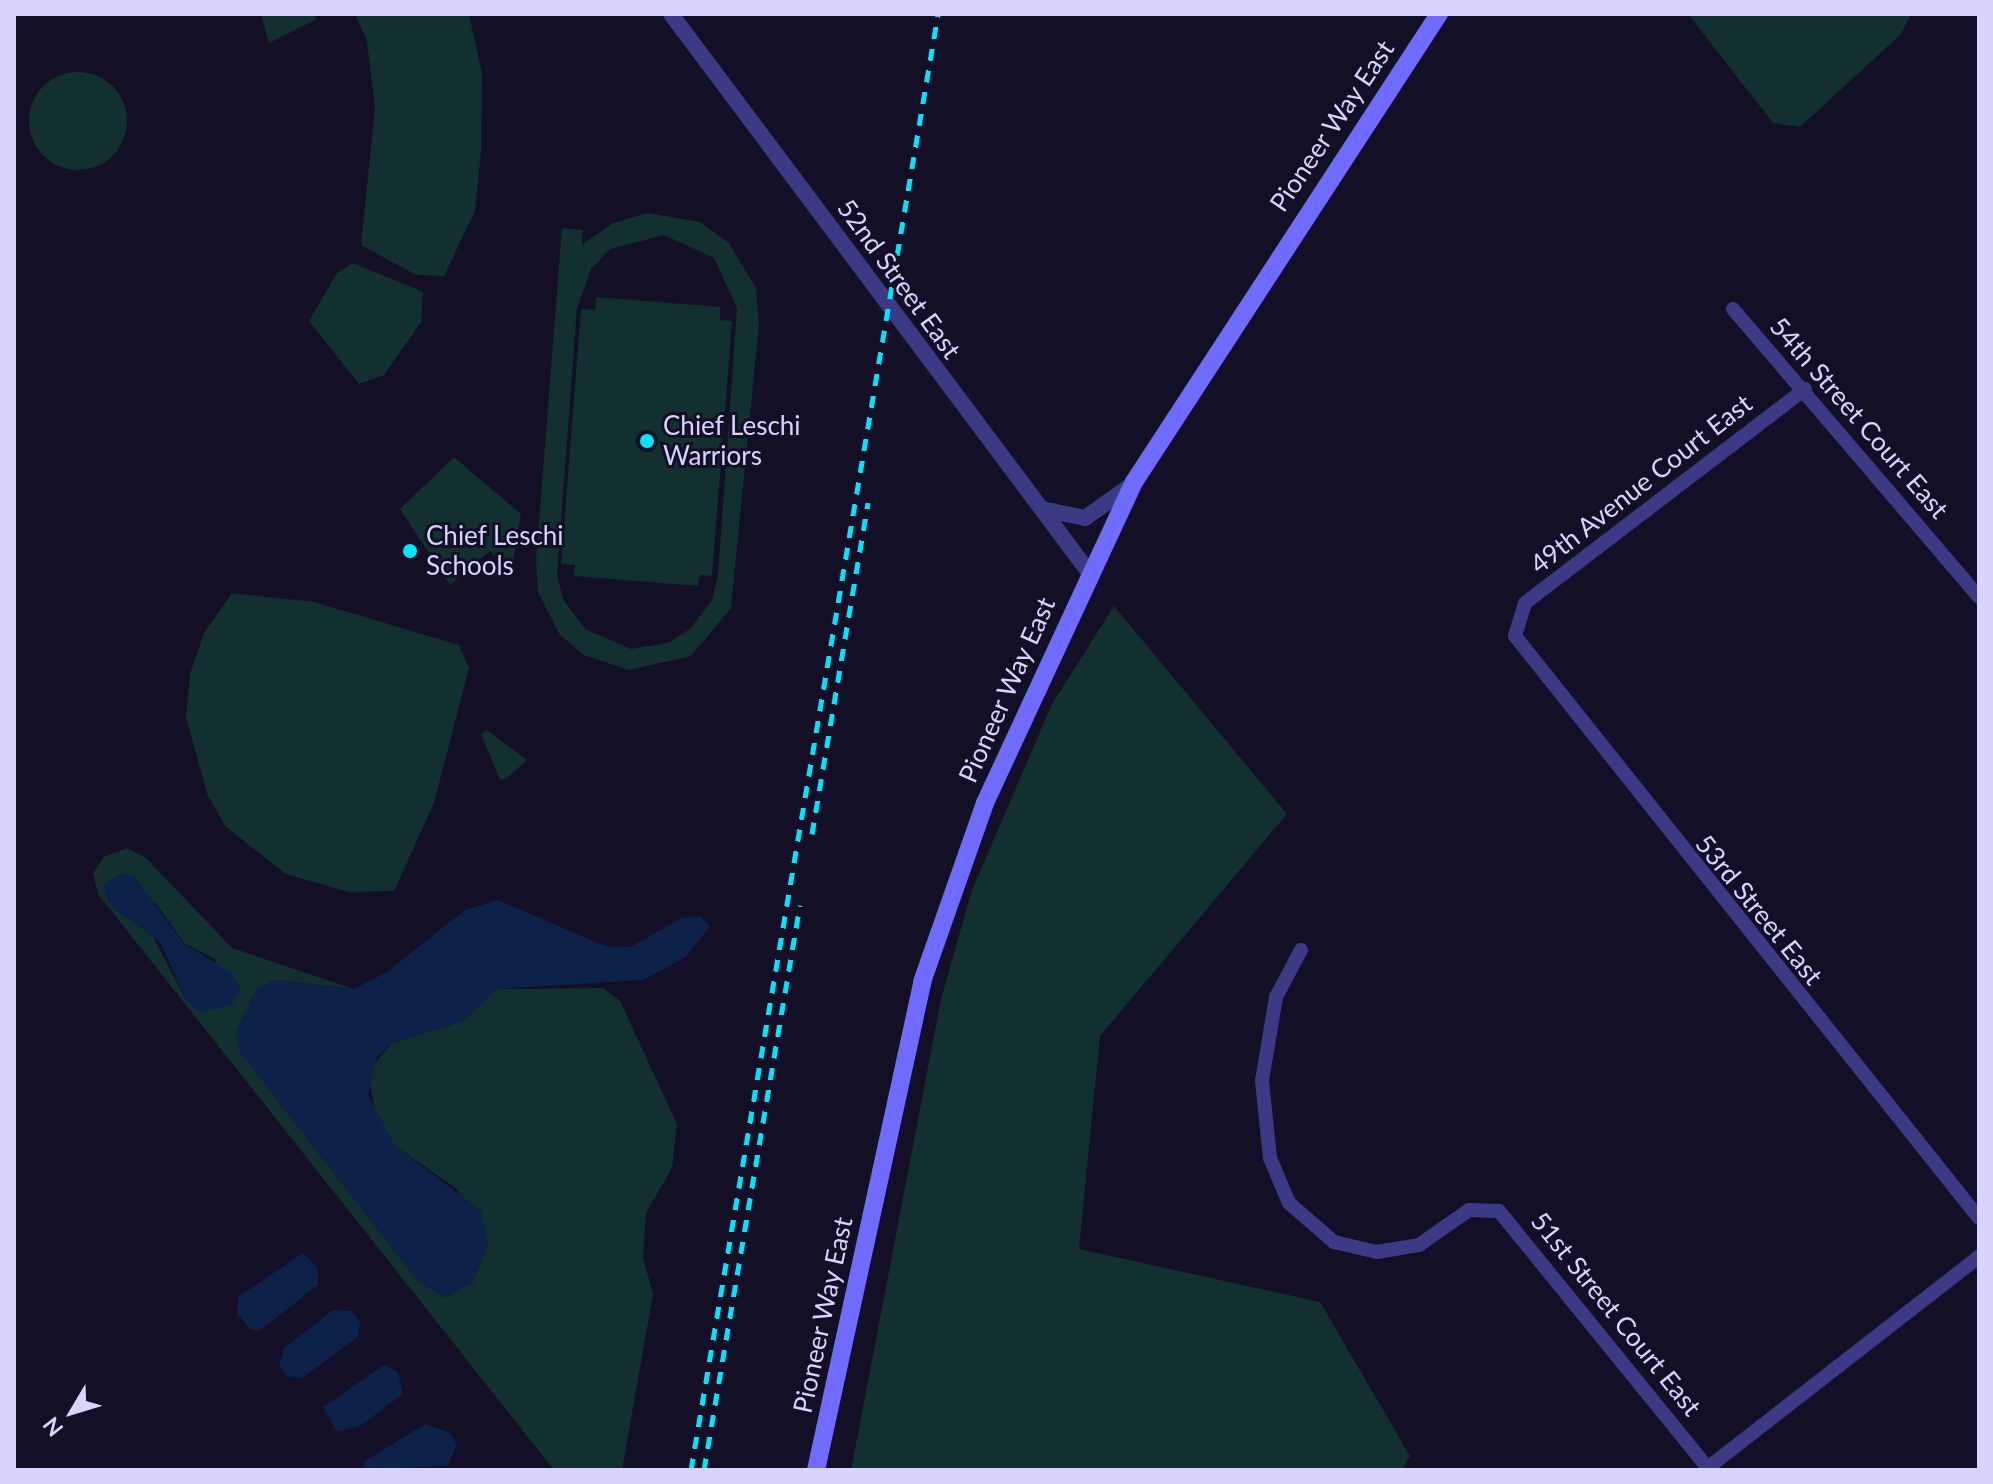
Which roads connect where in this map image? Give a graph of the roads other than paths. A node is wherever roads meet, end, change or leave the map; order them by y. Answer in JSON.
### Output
{"nodes":[{"id":1,"x":671,"y":14,"type":"edge"},
{"id":2,"x":1439,"y":14,"type":"edge"},
{"id":3,"x":1733,"y":309,"type":"dead end"},
{"id":4,"x":1805,"y":389,"type":"junction"},
{"id":5,"x":1134,"y":482,"type":"junction"},
{"id":6,"x":1037,"y":506,"type":"junction"},
{"id":7,"x":1088,"y":571,"type":"junction"},
{"id":8,"x":1979,"y":597,"type":"edge"},
{"id":9,"x":1515,"y":625,"type":"joint"},
{"id":10,"x":1301,"y":950,"type":"dead end"},
{"id":11,"x":1979,"y":1218,"type":"edge"},
{"id":12,"x":1979,"y":1257,"type":"edge"},
{"id":13,"x":1707,"y":1469,"type":"edge"},
{"id":14,"x":816,"y":1470,"type":"edge"}],
"edges":[{"from":1,"to":6,"type":"street","name":"52nd Street East"},
{"from":2,"to":5,"type":"main road","name":"Pioneer Way East"},
{"from":3,"to":4,"type":"street","name":"54th Street Court East"},
{"from":4,"to":8,"type":"street","name":"54th Street Court East"},
{"from":4,"to":9,"type":"street","name":"49th Avenue Court East"},
{"from":5,"to":6,"type":"street"},
{"from":5,"to":7,"type":"main road","name":"Pioneer Way East"},
{"from":6,"to":7,"type":"street","name":"52nd Street East"},
{"from":7,"to":14,"type":"main road","name":"Pioneer Way East"},
{"from":9,"to":11,"type":"street","name":"53rd Street East"},
{"from":10,"to":13,"type":"street","name":"51st Street Court East"},
{"from":12,"to":13,"type":"street"}]}
